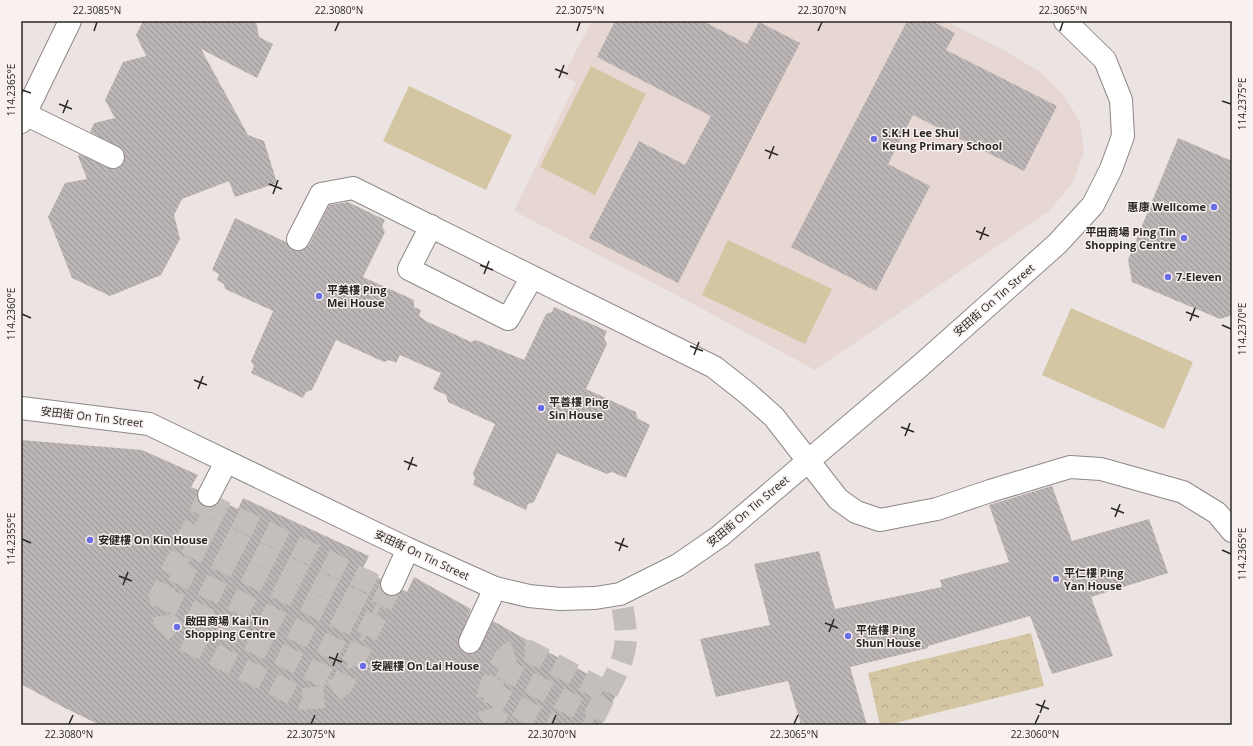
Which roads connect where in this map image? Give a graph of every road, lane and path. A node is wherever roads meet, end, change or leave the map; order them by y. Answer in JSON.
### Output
{"nodes":[{"id":1,"x":70,"y":21,"type":"edge"},
{"id":2,"x":1066,"y":21,"type":"edge"},
{"id":3,"x":23,"y":118,"type":"edge"},
{"id":4,"x":113,"y":157,"type":"dead end"},
{"id":5,"x":431,"y":226,"type":"junction"},
{"id":6,"x":298,"y":239,"type":"dead end"},
{"id":7,"x":532,"y":277,"type":"junction"},
{"id":8,"x":21,"y":408,"type":"edge"},
{"id":9,"x":807,"y":461,"type":"junction"},
{"id":10,"x":226,"y":462,"type":"junction"},
{"id":11,"x":209,"y":496,"type":"tunnel mouth"},
{"id":12,"x":1232,"y":531,"type":"edge"},
{"id":13,"x":408,"y":549,"type":"junction"},
{"id":14,"x":392,"y":584,"type":"tunnel mouth"},
{"id":15,"x":495,"y":588,"type":"junction"},
{"id":16,"x":470,"y":642,"type":"dead end"}],
"edges":[{"from":1,"to":3,"type":"street"},
{"from":2,"to":9,"type":"street","name":"安田街 On Tin Street"},
{"from":3,"to":4,"type":"street"},
{"from":5,"to":6,"type":"street"},
{"from":5,"to":7,"type":"street"},
{"from":5,"to":7,"type":"street"},
{"from":7,"to":9,"type":"street"},
{"from":8,"to":10,"type":"street","name":"安田街 On Tin Street"},
{"from":9,"to":12,"type":"street"},
{"from":9,"to":15,"type":"street","name":"安田街 On Tin Street"},
{"from":10,"to":11,"type":"street"},
{"from":10,"to":13,"type":"street","name":"安田街 On Tin Street"},
{"from":13,"to":14,"type":"street"},
{"from":13,"to":15,"type":"street","name":"安田街 On Tin Street"},
{"from":15,"to":16,"type":"street"}]}
